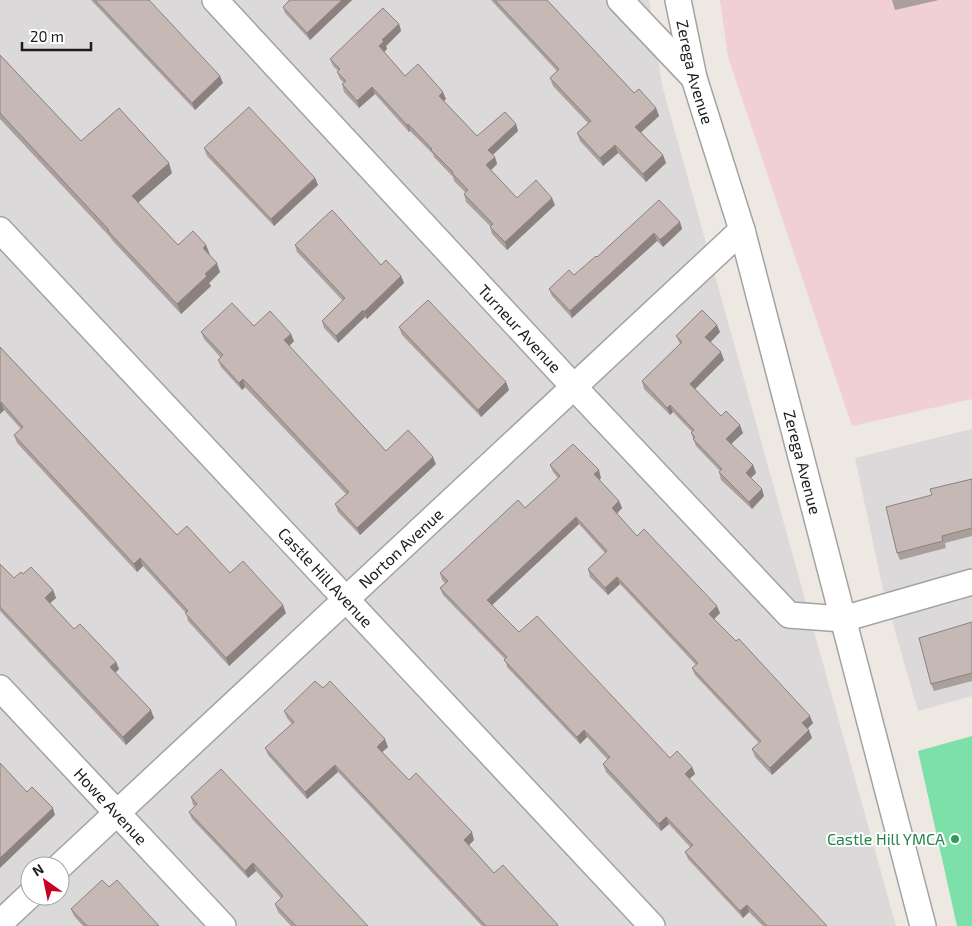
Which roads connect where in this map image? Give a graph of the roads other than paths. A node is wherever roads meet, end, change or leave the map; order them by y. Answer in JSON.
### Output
{"nodes":[{"id":1,"x":215,"y":0,"type":"edge"},
{"id":2,"x":620,"y":0,"type":"edge"},
{"id":3,"x":678,"y":0,"type":"edge"},
{"id":4,"x":694,"y":78,"type":"junction"},
{"id":5,"x":0,"y":230,"type":"edge"},
{"id":6,"x":742,"y":230,"type":"junction"},
{"id":7,"x":574,"y":387,"type":"junction"},
{"id":8,"x":972,"y":582,"type":"edge"},
{"id":9,"x":346,"y":600,"type":"junction"},
{"id":10,"x":844,"y":619,"type":"junction"},
{"id":11,"x":0,"y":688,"type":"edge"},
{"id":12,"x":117,"y":813,"type":"junction"},
{"id":13,"x":70,"y":857,"type":"edge"},
{"id":14,"x":20,"y":904,"type":"edge"},
{"id":15,"x":0,"y":923,"type":"edge"},
{"id":16,"x":223,"y":926,"type":"edge"},
{"id":17,"x":652,"y":926,"type":"edge"},
{"id":18,"x":924,"y":926,"type":"edge"}],
"edges":[{"from":1,"to":7,"type":"street","name":"Turneur Avenue"},
{"from":2,"to":4,"type":"street"},
{"from":3,"to":4,"type":"street","name":"Zerega Avenue"},
{"from":4,"to":6,"type":"street","name":"Zerega Avenue"},
{"from":5,"to":9,"type":"street","name":"Castle Hill Avenue"},
{"from":6,"to":7,"type":"street","name":"Norton Avenue"},
{"from":6,"to":10,"type":"street","name":"Zerega Avenue"},
{"from":7,"to":9,"type":"street","name":"Norton Avenue"},
{"from":7,"to":10,"type":"street","name":"Turneur Avenue"},
{"from":8,"to":10,"type":"street"},
{"from":9,"to":12,"type":"street","name":"Norton Avenue"},
{"from":9,"to":17,"type":"street","name":"Castle Hill Avenue"},
{"from":10,"to":18,"type":"street","name":"Zerega Avenue"},
{"from":11,"to":12,"type":"street","name":"Howe Avenue"},
{"from":12,"to":13,"type":"street","name":"Norton Avenue"},
{"from":12,"to":16,"type":"street","name":"Howe Avenue"},
{"from":14,"to":15,"type":"street"}]}
